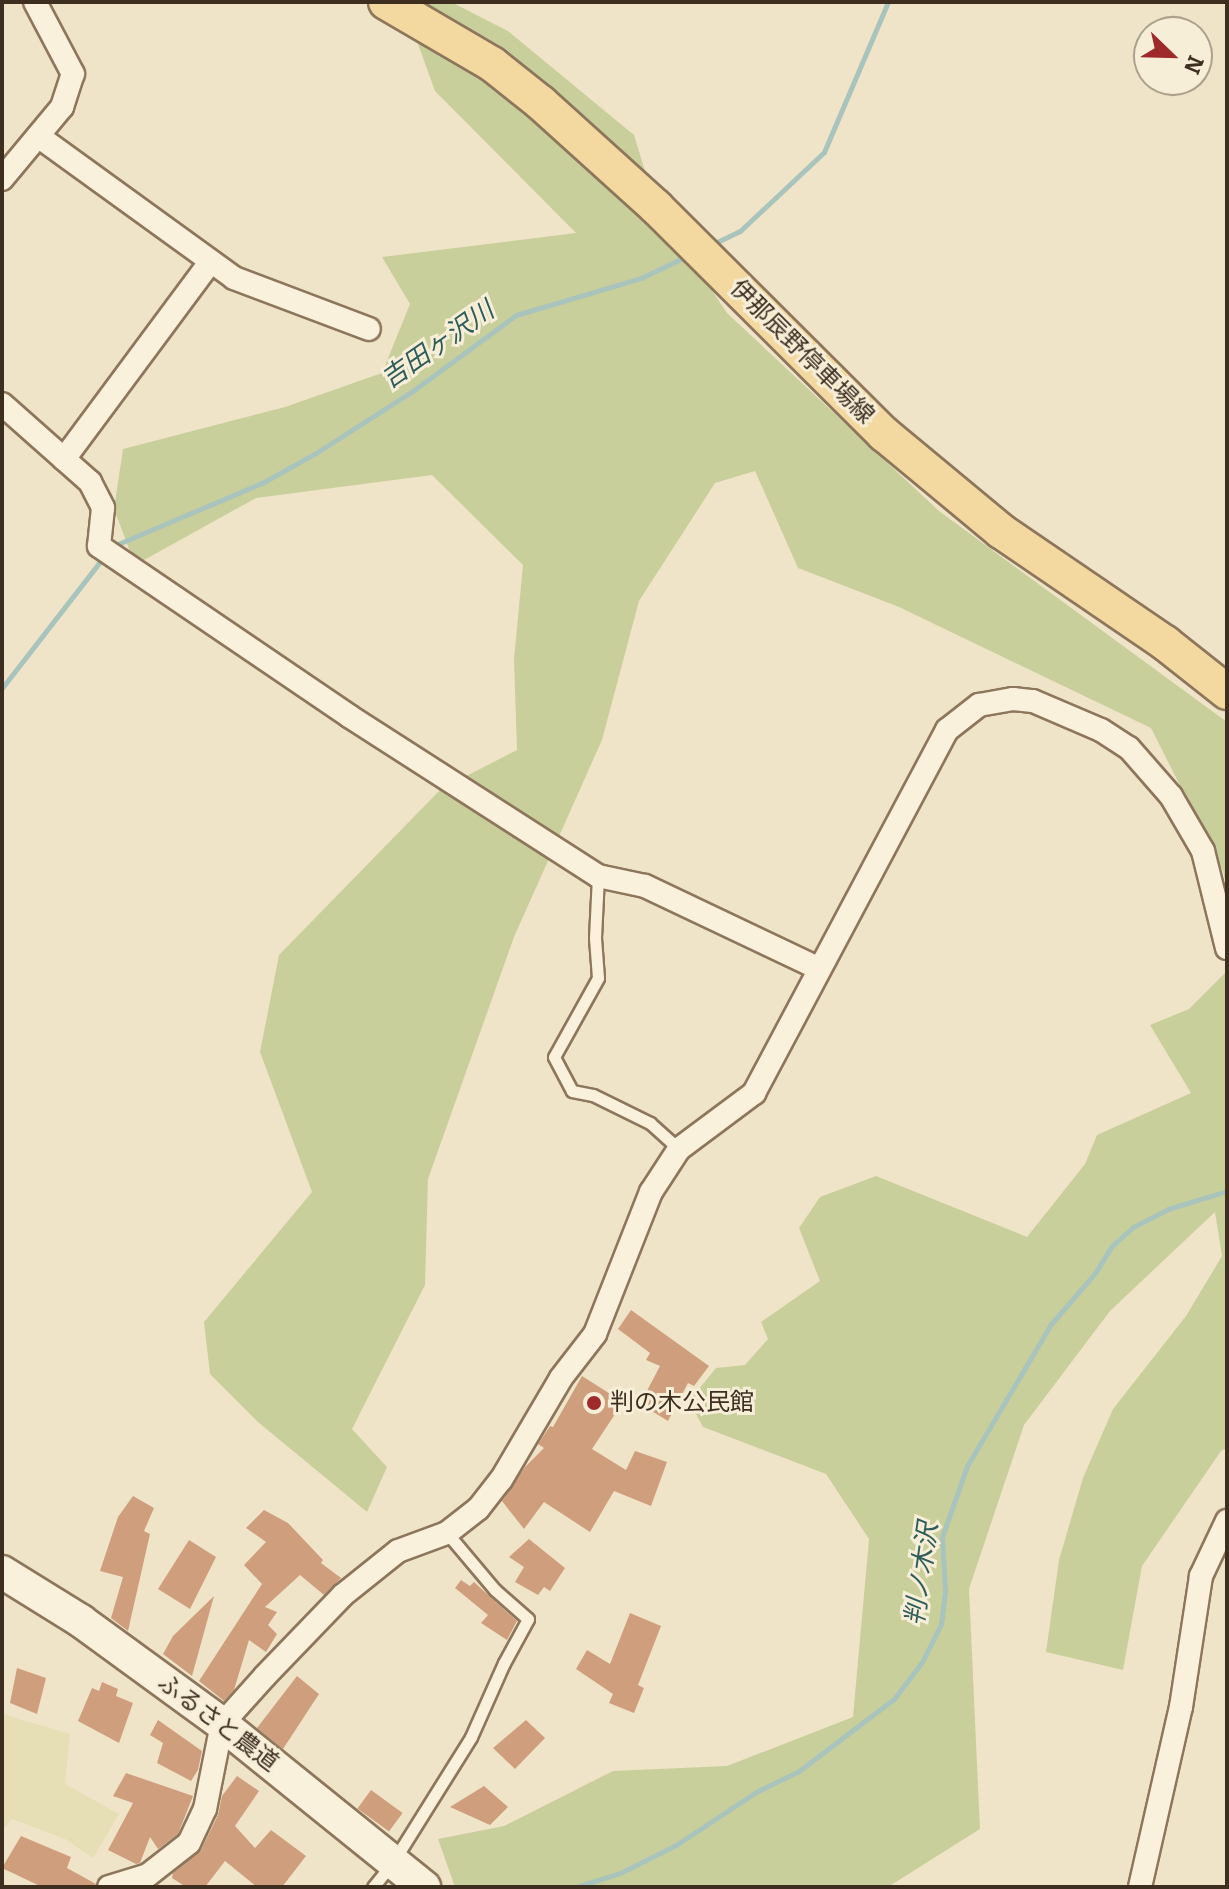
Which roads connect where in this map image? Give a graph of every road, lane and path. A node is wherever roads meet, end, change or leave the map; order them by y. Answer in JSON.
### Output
{"nodes":[{"id":1,"x":35,"y":2,"type":"edge"},
{"id":2,"x":386,"y":2,"type":"edge"},
{"id":3,"x":38,"y":136,"type":"junction"},
{"id":4,"x":2,"y":179,"type":"edge"},
{"id":5,"x":205,"y":269,"type":"dead end"},
{"id":6,"x":369,"y":329,"type":"dead end"},
{"id":7,"x":2,"y":404,"type":"edge"},
{"id":8,"x":64,"y":459,"type":"junction"},
{"id":9,"x":1227,"y":692,"type":"edge"},
{"id":10,"x":598,"y":876,"type":"junction"},
{"id":11,"x":1227,"y":948,"type":"edge"},
{"id":12,"x":818,"y":968,"type":"junction"},
{"id":13,"x":679,"y":1149,"type":"junction"},
{"id":14,"x":1227,"y":1521,"type":"edge"},
{"id":15,"x":447,"y":1533,"type":"junction"},
{"id":16,"x":2,"y":1572,"type":"edge"},
{"id":17,"x":222,"y":1724,"type":"junction"},
{"id":18,"x":383,"y":1875,"type":"edge"},
{"id":19,"x":109,"y":1887,"type":"edge"},
{"id":20,"x":424,"y":1887,"type":"edge"},
{"id":21,"x":1140,"y":1887,"type":"edge"}],
"edges":[{"from":1,"to":3,"type":"street"},
{"from":2,"to":9,"type":"main road","name":"伊那辰野停車場線"},
{"from":3,"to":4,"type":"street"},
{"from":3,"to":6,"type":"street"},
{"from":5,"to":8,"type":"street"},
{"from":7,"to":8,"type":"street"},
{"from":8,"to":10,"type":"street"},
{"from":10,"to":12,"type":"street"},
{"from":10,"to":13,"type":"lane"},
{"from":11,"to":12,"type":"street"},
{"from":12,"to":13,"type":"street"},
{"from":13,"to":15,"type":"street"},
{"from":14,"to":21,"type":"street"},
{"from":15,"to":17,"type":"street"},
{"from":15,"to":18,"type":"lane"},
{"from":16,"to":17,"type":"street","name":"ふるさと農道"},
{"from":17,"to":18,"type":"street","name":"ふるさと農道"},
{"from":17,"to":19,"type":"street"},
{"from":18,"to":20,"type":"street","name":"ふるさと農道"}]}
